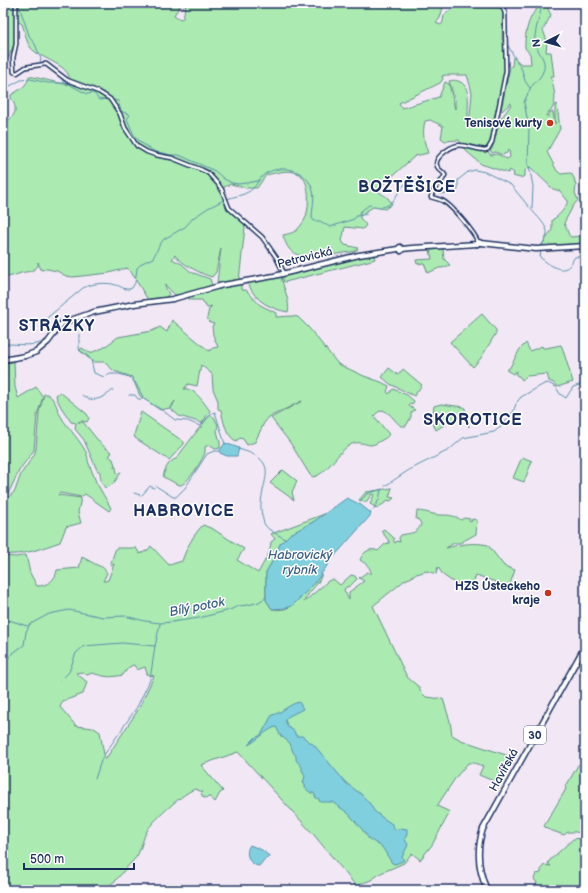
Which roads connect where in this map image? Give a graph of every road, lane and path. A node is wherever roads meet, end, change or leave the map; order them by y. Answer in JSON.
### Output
{"nodes":[{"id":1,"x":16,"y":3,"type":"edge"},
{"id":2,"x":501,"y":3,"type":"edge"},
{"id":3,"x":479,"y":243,"type":"junction"},
{"id":4,"x":585,"y":246,"type":"edge"},
{"id":5,"x":284,"y":273,"type":"junction"},
{"id":6,"x":3,"y":360,"type":"edge"},
{"id":7,"x":585,"y":646,"type":"edge"},
{"id":8,"x":488,"y":890,"type":"edge"}],
"edges":[{"from":1,"to":5,"type":"street"},
{"from":2,"to":3,"type":"street"},
{"from":3,"to":4,"type":"main road","name":"Petrovická"},
{"from":3,"to":5,"type":"main road","name":"Petrovická"},
{"from":5,"to":6,"type":"main road","name":"Petrovická"},
{"from":7,"to":8,"type":"main road","name":"Havířská","number":"30"}]}
